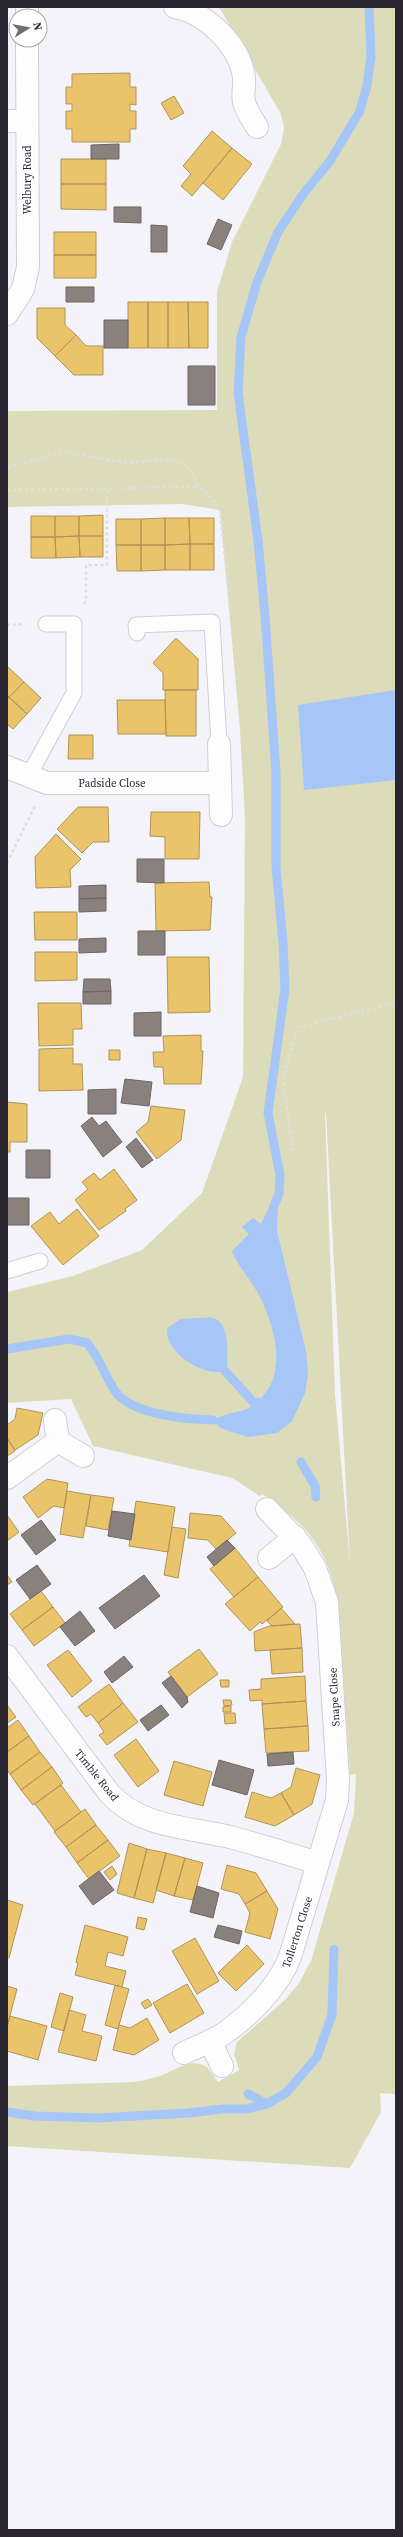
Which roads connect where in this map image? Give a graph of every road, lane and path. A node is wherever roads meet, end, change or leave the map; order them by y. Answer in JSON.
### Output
{"nodes":[{"id":1,"x":175,"y":7,"type":"edge"},
{"id":2,"x":26,"y":48,"type":"edge"},
{"id":3,"x":17,"y":121,"type":"edge"},
{"id":4,"x":256,"y":126,"type":"dead end"},
{"id":5,"x":7,"y":314,"type":"edge"},
{"id":6,"x":7,"y":468,"type":"edge"},
{"id":7,"x":198,"y":487,"type":"junction"},
{"id":8,"x":107,"y":488,"type":"junction"},
{"id":9,"x":7,"y":490,"type":"edge"},
{"id":10,"x":220,"y":510,"type":"dead end"},
{"id":11,"x":46,"y":624,"type":"dead end"},
{"id":12,"x":74,"y":624,"type":"junction"},
{"id":13,"x":137,"y":633,"type":"dead end"},
{"id":14,"x":218,"y":744,"type":"joint"},
{"id":15,"x":7,"y":767,"type":"edge"},
{"id":16,"x":38,"y":780,"type":"junction"},
{"id":17,"x":220,"y":782,"type":"junction"},
{"id":18,"x":221,"y":815,"type":"dead end"},
{"id":19,"x":7,"y":863,"type":"edge"},
{"id":20,"x":396,"y":1003,"type":"edge"},
{"id":21,"x":293,"y":1151,"type":"dead end"},
{"id":22,"x":40,"y":1261,"type":"dead end"},
{"id":23,"x":7,"y":1271,"type":"edge"},
{"id":24,"x":83,"y":1456,"type":"dead end"},
{"id":25,"x":7,"y":1478,"type":"edge"},
{"id":26,"x":267,"y":1509,"type":"dead end"},
{"id":27,"x":294,"y":1537,"type":"junction"},
{"id":28,"x":269,"y":1558,"type":"dead end"},
{"id":29,"x":7,"y":1656,"type":"edge"},
{"id":30,"x":318,"y":1863,"type":"junction"},
{"id":31,"x":210,"y":2041,"type":"junction"},
{"id":32,"x":184,"y":2053,"type":"dead end"},
{"id":33,"x":222,"y":2066,"type":"dead end"}],
"edges":[{"from":1,"to":4,"type":"street"},
{"from":2,"to":3,"type":"street","name":"Welbury Road"},
{"from":3,"to":5,"type":"street","name":"Welbury Road"},
{"from":6,"to":7,"type":"path"},
{"from":7,"to":8,"type":"path"},
{"from":7,"to":10,"type":"path"},
{"from":8,"to":9,"type":"path"},
{"from":8,"to":12,"type":"path"},
{"from":11,"to":12,"type":"lane"},
{"from":12,"to":16,"type":"lane"},
{"from":13,"to":14,"type":"lane"},
{"from":14,"to":17,"type":"street"},
{"from":15,"to":16,"type":"street","name":"Padside Close"},
{"from":16,"to":17,"type":"street","name":"Padside Close"},
{"from":16,"to":19,"type":"path"},
{"from":17,"to":18,"type":"street"},
{"from":20,"to":21,"type":"path"},
{"from":22,"to":23,"type":"lane"},
{"from":24,"to":25,"type":"street"},
{"from":26,"to":27,"type":"street","name":"Snape Close"},
{"from":27,"to":28,"type":"street"},
{"from":27,"to":30,"type":"street","name":"Snape Close"},
{"from":29,"to":30,"type":"street","name":"Timble Road"},
{"from":30,"to":31,"type":"street","name":"Tollerton Close"},
{"from":31,"to":32,"type":"street","name":"Tollerton Close"},
{"from":31,"to":33,"type":"street"}]}
